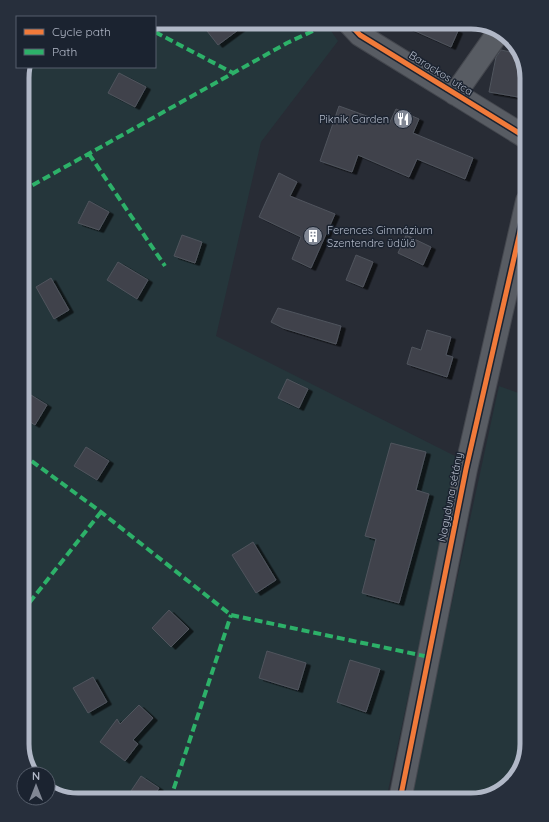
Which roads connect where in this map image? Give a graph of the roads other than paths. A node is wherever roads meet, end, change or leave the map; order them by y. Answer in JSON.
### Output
{"nodes":[{"id":1,"x":354,"y":29,"type":"edge"},
{"id":2,"x":496,"y":36,"type":"edge"},
{"id":3,"x":455,"y":94,"type":"junction"},
{"id":4,"x":520,"y":134,"type":"edge"},
{"id":5,"x":520,"y":234,"type":"edge"},
{"id":6,"x":401,"y":793,"type":"edge"}],
"edges":[{"from":1,"to":3,"type":"street","name":"Barackos utca"},
{"from":2,"to":3,"type":"street"},
{"from":3,"to":4,"type":"street","name":"Barackos utca"},
{"from":5,"to":6,"type":"street","name":"Nagyduna sétány"}]}
